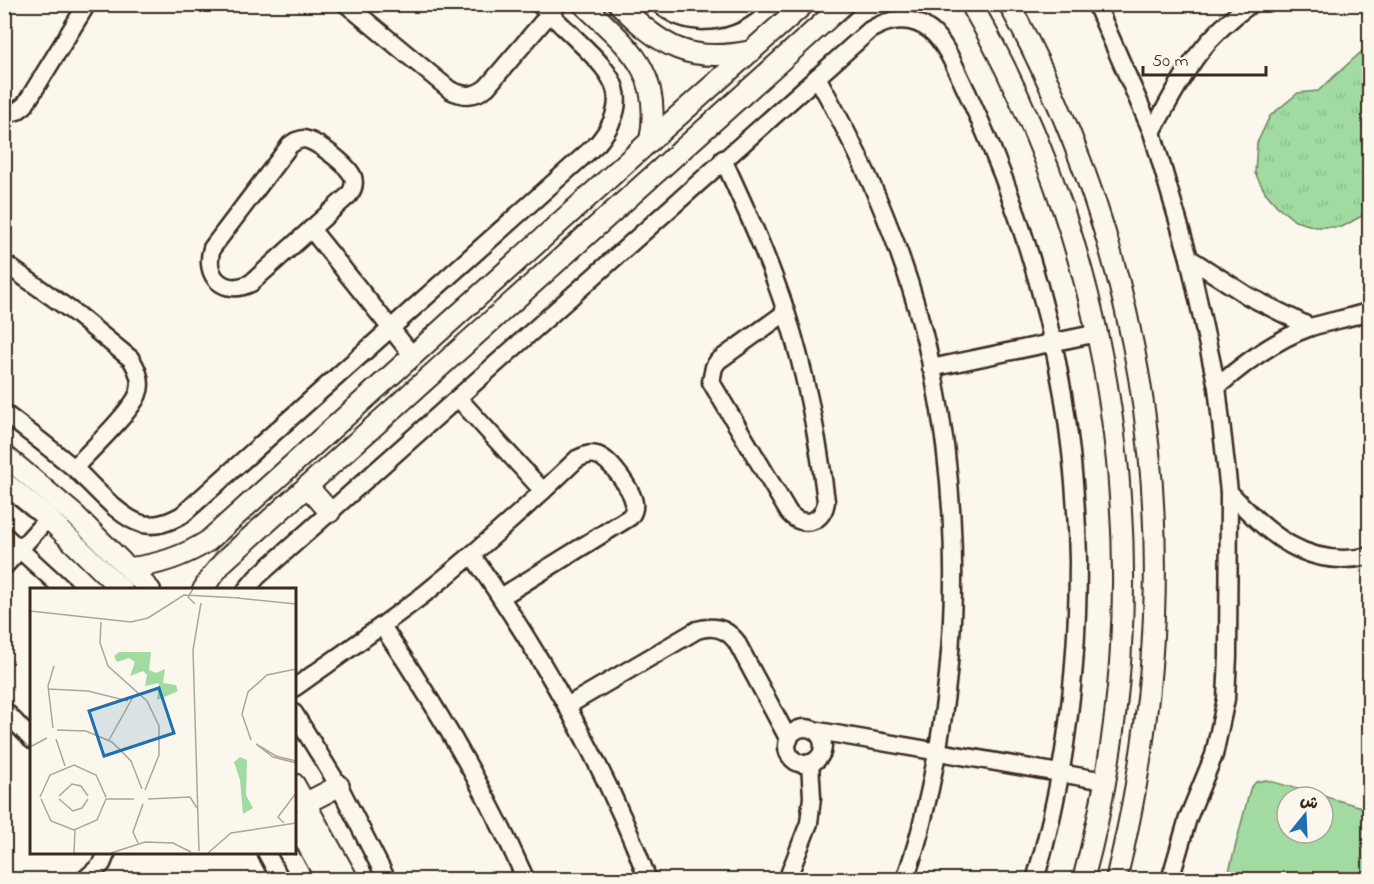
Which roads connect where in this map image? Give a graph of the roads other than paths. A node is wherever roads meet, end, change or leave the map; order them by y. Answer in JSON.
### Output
{"nodes":[{"id":1,"x":87,"y":4,"type":"edge"},
{"id":2,"x":346,"y":4,"type":"edge"},
{"id":3,"x":583,"y":4,"type":"edge"},
{"id":4,"x":619,"y":4,"type":"edge"},
{"id":5,"x":659,"y":4,"type":"edge"},
{"id":6,"x":750,"y":4,"type":"edge"},
{"id":7,"x":804,"y":4,"type":"edge"},
{"id":8,"x":844,"y":4,"type":"edge"},
{"id":9,"x":971,"y":4,"type":"edge"},
{"id":10,"x":1009,"y":4,"type":"edge"},
{"id":11,"x":1096,"y":4,"type":"edge"},
{"id":12,"x":1251,"y":4,"type":"edge"},
{"id":13,"x":549,"y":8,"type":"edge"},
{"id":14,"x":751,"y":51,"type":"junction"},
{"id":15,"x":817,"y":77,"type":"junction"},
{"id":16,"x":4,"y":115,"type":"edge"},
{"id":17,"x":1152,"y":132,"type":"junction"},
{"id":18,"x":650,"y":141,"type":"junction"},
{"id":19,"x":1080,"y":156,"type":"junction"},
{"id":20,"x":723,"y":159,"type":"junction"},
{"id":21,"x":1049,"y":170,"type":"junction"},
{"id":22,"x":311,"y":229,"type":"junction"},
{"id":23,"x":1189,"y":258,"type":"junction"},
{"id":24,"x":4,"y":263,"type":"edge"},
{"id":25,"x":1370,"y":311,"type":"edge"},
{"id":26,"x":786,"y":312,"type":"junction"},
{"id":27,"x":1310,"y":327,"type":"junction"},
{"id":28,"x":391,"y":328,"type":"junction"},
{"id":29,"x":1098,"y":333,"type":"junction"},
{"id":30,"x":1053,"y":342,"type":"junction"},
{"id":31,"x":413,"y":356,"type":"junction"},
{"id":32,"x":932,"y":368,"type":"junction"},
{"id":33,"x":1217,"y":387,"type":"junction"},
{"id":34,"x":458,"y":398,"type":"junction"},
{"id":35,"x":4,"y":413,"type":"edge"},
{"id":36,"x":4,"y":455,"type":"edge"},
{"id":37,"x":74,"y":468,"type":"junction"},
{"id":38,"x":4,"y":482,"type":"edge"},
{"id":39,"x":308,"y":486,"type":"junction"},
{"id":40,"x":543,"y":491,"type":"junction"},
{"id":41,"x":1229,"y":492,"type":"junction"},
{"id":42,"x":330,"y":512,"type":"junction"},
{"id":43,"x":48,"y":518,"type":"junction"},
{"id":44,"x":4,"y":536,"type":"edge"},
{"id":45,"x":20,"y":549,"type":"junction"},
{"id":46,"x":472,"y":555,"type":"junction"},
{"id":47,"x":1370,"y":556,"type":"edge"},
{"id":48,"x":4,"y":567,"type":"edge"},
{"id":49,"x":129,"y":568,"type":"junction"},
{"id":50,"x":62,"y":588,"type":"edge"},
{"id":51,"x":120,"y":588,"type":"edge"},
{"id":52,"x":148,"y":588,"type":"edge"},
{"id":53,"x":204,"y":588,"type":"edge"},
{"id":54,"x":248,"y":588,"type":"edge"},
{"id":55,"x":501,"y":597,"type":"junction"},
{"id":56,"x":382,"y":626,"type":"junction"},
{"id":57,"x":296,"y":687,"type":"edge"},
{"id":58,"x":567,"y":706,"type":"junction"},
{"id":59,"x":4,"y":710,"type":"edge"},
{"id":60,"x":296,"y":716,"type":"edge"},
{"id":61,"x":813,"y":730,"type":"junction"},
{"id":62,"x":30,"y":738,"type":"edge"},
{"id":63,"x":789,"y":740,"type":"junction"},
{"id":64,"x":937,"y":752,"type":"junction"},
{"id":65,"x":810,"y":763,"type":"junction"},
{"id":66,"x":1059,"y":774,"type":"junction"},
{"id":67,"x":1105,"y":782,"type":"junction"},
{"id":68,"x":339,"y":786,"type":"junction"},
{"id":69,"x":296,"y":787,"type":"edge"},
{"id":70,"x":306,"y":803,"type":"junction"},
{"id":71,"x":296,"y":824,"type":"edge"},
{"id":72,"x":106,"y":854,"type":"edge"},
{"id":73,"x":267,"y":854,"type":"edge"},
{"id":74,"x":84,"y":879,"type":"edge"},
{"id":75,"x":280,"y":879,"type":"edge"},
{"id":76,"x":325,"y":879,"type":"edge"},
{"id":77,"x":348,"y":879,"type":"edge"},
{"id":78,"x":387,"y":879,"type":"edge"},
{"id":79,"x":526,"y":879,"type":"edge"},
{"id":80,"x":648,"y":879,"type":"edge"},
{"id":81,"x":787,"y":879,"type":"edge"},
{"id":82,"x":905,"y":879,"type":"edge"},
{"id":83,"x":1035,"y":879,"type":"edge"},
{"id":84,"x":1083,"y":879,"type":"edge"},
{"id":85,"x":1116,"y":879,"type":"edge"},
{"id":86,"x":1170,"y":879,"type":"edge"}],
"edges":[{"from":1,"to":16,"type":"street"},
{"from":2,"to":13,"type":"street"},
{"from":3,"to":18,"type":"street"},
{"from":4,"to":14,"type":"street"},
{"from":5,"to":6,"type":"street"},
{"from":7,"to":14,"type":"street"},
{"from":8,"to":39,"type":"street"},
{"from":9,"to":21,"type":"street"},
{"from":10,"to":19,"type":"street"},
{"from":11,"to":17,"type":"street"},
{"from":12,"to":17,"type":"street"},
{"from":13,"to":28,"type":"street"},
{"from":14,"to":18,"type":"street"},
{"from":15,"to":20,"type":"street"},
{"from":15,"to":30,"type":"street"},
{"from":15,"to":32,"type":"street"},
{"from":17,"to":23,"type":"street"},
{"from":18,"to":31,"type":"street"},
{"from":19,"to":21,"type":"street"},
{"from":19,"to":85,"type":"street"},
{"from":20,"to":26,"type":"street"},
{"from":20,"to":34,"type":"street"},
{"from":21,"to":29,"type":"street"},
{"from":22,"to":22,"type":"street"},
{"from":22,"to":28,"type":"street"},
{"from":23,"to":27,"type":"street"},
{"from":23,"to":33,"type":"street"},
{"from":24,"to":37,"type":"street"},
{"from":25,"to":27,"type":"street"},
{"from":26,"to":26,"type":"street"},
{"from":27,"to":33,"type":"street"},
{"from":28,"to":31,"type":"street"},
{"from":28,"to":37,"type":"street"},
{"from":29,"to":30,"type":"street"},
{"from":29,"to":67,"type":"street"},
{"from":30,"to":32,"type":"street"},
{"from":30,"to":66,"type":"street"},
{"from":31,"to":49,"type":"street"},
{"from":32,"to":64,"type":"street"},
{"from":33,"to":41,"type":"street"},
{"from":34,"to":40,"type":"street"},
{"from":34,"to":42,"type":"street"},
{"from":35,"to":37,"type":"street"},
{"from":36,"to":49,"type":"street"},
{"from":38,"to":43,"type":"street"},
{"from":39,"to":42,"type":"street"},
{"from":39,"to":53,"type":"street"},
{"from":40,"to":46,"type":"street"},
{"from":40,"to":55,"type":"street"},
{"from":41,"to":47,"type":"street"},
{"from":41,"to":86,"type":"street"},
{"from":42,"to":54,"type":"street"},
{"from":43,"to":45,"type":"street"},
{"from":43,"to":51,"type":"street"},
{"from":44,"to":45,"type":"street"},
{"from":45,"to":48,"type":"street"},
{"from":45,"to":50,"type":"street"},
{"from":46,"to":55,"type":"street"},
{"from":46,"to":56,"type":"street"},
{"from":49,"to":52,"type":"street"},
{"from":55,"to":58,"type":"street"},
{"from":56,"to":57,"type":"street"},
{"from":56,"to":79,"type":"street"},
{"from":58,"to":63,"type":"street"},
{"from":58,"to":80,"type":"street"},
{"from":59,"to":62,"type":"street"},
{"from":60,"to":68,"type":"street"},
{"from":61,"to":63,"type":"street"},
{"from":61,"to":64,"type":"street"},
{"from":61,"to":65,"type":"street"},
{"from":63,"to":65,"type":"street"},
{"from":64,"to":66,"type":"street"},
{"from":64,"to":82,"type":"street"},
{"from":65,"to":81,"type":"street"},
{"from":66,"to":67,"type":"street"},
{"from":66,"to":83,"type":"street"},
{"from":67,"to":84,"type":"street"},
{"from":68,"to":70,"type":"street"},
{"from":68,"to":78,"type":"street"},
{"from":69,"to":70,"type":"street"},
{"from":70,"to":77,"type":"street"},
{"from":71,"to":76,"type":"street"},
{"from":72,"to":74,"type":"street"},
{"from":73,"to":75,"type":"street"}]}
